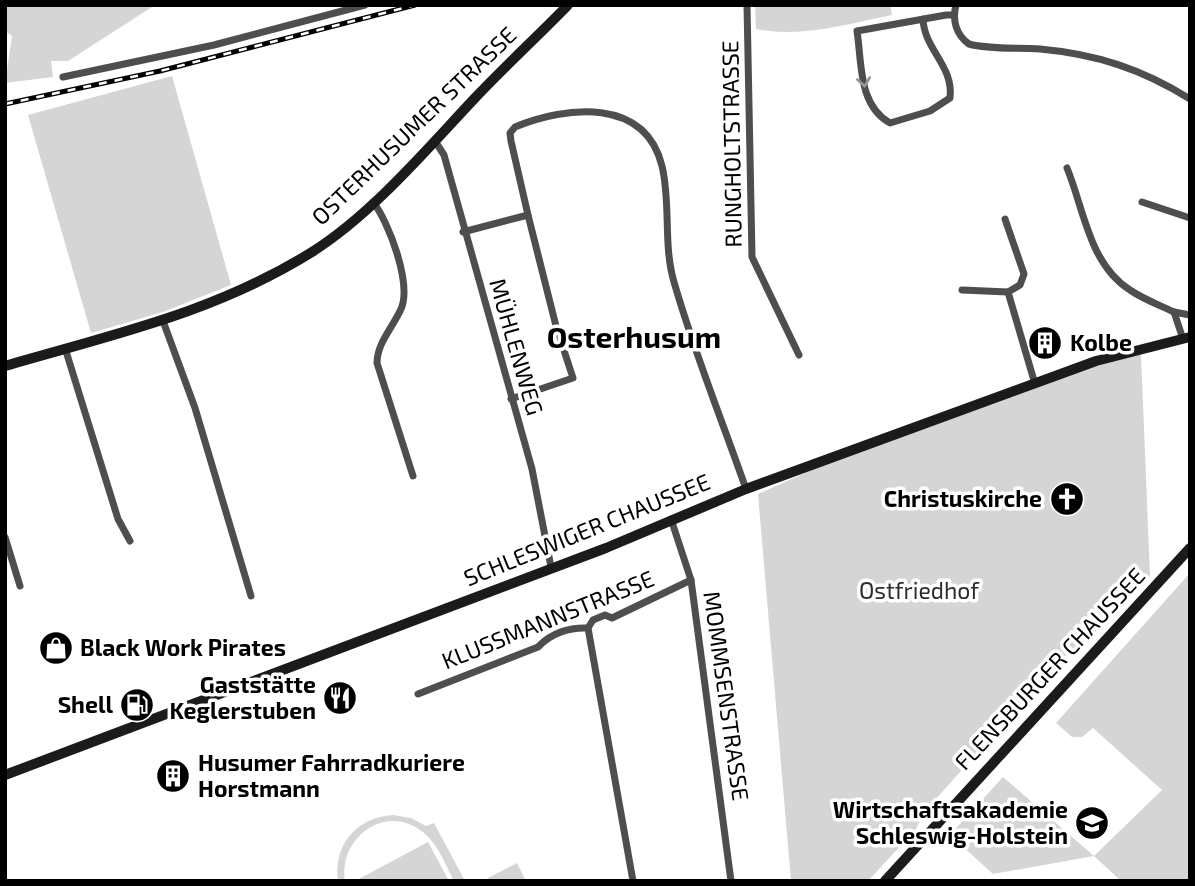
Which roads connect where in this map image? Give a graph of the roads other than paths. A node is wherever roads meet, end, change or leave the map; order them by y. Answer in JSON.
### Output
{"nodes":[{"id":1,"x":365,"y":5,"type":"edge"},
{"id":2,"x":568,"y":5,"type":"edge"},
{"id":3,"x":747,"y":5,"type":"edge"},
{"id":4,"x":956,"y":5,"type":"edge"},
{"id":5,"x":953,"y":15,"type":"junction"},
{"id":6,"x":923,"y":19,"type":"junction"},
{"id":7,"x":63,"y":77,"type":"dead end"},
{"id":8,"x":1189,"y":98,"type":"edge"},
{"id":9,"x":435,"y":141,"type":"junction"},
{"id":10,"x":1067,"y":168,"type":"dead end"},
{"id":11,"x":373,"y":202,"type":"junction"},
{"id":12,"x":1142,"y":202,"type":"dead end"},
{"id":13,"x":528,"y":215,"type":"junction"},
{"id":14,"x":1190,"y":218,"type":"edge"},
{"id":15,"x":1005,"y":219,"type":"dead end"},
{"id":16,"x":463,"y":232,"type":"junction"},
{"id":17,"x":962,"y":290,"type":"dead end"},
{"id":18,"x":1008,"y":292,"type":"junction"},
{"id":19,"x":1174,"y":312,"type":"junction"},
{"id":20,"x":1190,"y":315,"type":"edge"},
{"id":21,"x":163,"y":321,"type":"junction"},
{"id":22,"x":1186,"y":338,"type":"edge"},
{"id":23,"x":65,"y":348,"type":"junction"},
{"id":24,"x":799,"y":355,"type":"dead end"},
{"id":25,"x":5,"y":366,"type":"edge"},
{"id":26,"x":1035,"y":383,"type":"junction"},
{"id":27,"x":511,"y":399,"type":"junction"},
{"id":28,"x":413,"y":476,"type":"dead end"},
{"id":29,"x":746,"y":489,"type":"junction"},
{"id":30,"x":671,"y":519,"type":"junction"},
{"id":31,"x":5,"y":537,"type":"edge"},
{"id":32,"x":130,"y":541,"type":"dead end"},
{"id":33,"x":1190,"y":548,"type":"edge"},
{"id":34,"x":551,"y":567,"type":"junction"},
{"id":35,"x":691,"y":580,"type":"junction"},
{"id":36,"x":20,"y":586,"type":"dead end"},
{"id":37,"x":251,"y":596,"type":"dead end"},
{"id":38,"x":589,"y":628,"type":"junction"},
{"id":39,"x":418,"y":694,"type":"dead end"},
{"id":40,"x":5,"y":775,"type":"edge"},
{"id":41,"x":633,"y":881,"type":"edge"},
{"id":42,"x":731,"y":881,"type":"edge"},
{"id":43,"x":885,"y":881,"type":"edge"}],
"edges":[{"from":1,"to":7,"type":"street"},
{"from":2,"to":9,"type":"street","name":"OSTERHUSUMER STRASSE"},
{"from":3,"to":24,"type":"street","name":"RUNGHOLTSTRASSE"},
{"from":4,"to":5,"type":"street"},
{"from":5,"to":6,"type":"street"},
{"from":5,"to":8,"type":"street"},
{"from":6,"to":6,"type":"street","one_way":true},
{"from":9,"to":11,"type":"street","name":"OSTERHUSUMER STRASSE"},
{"from":9,"to":16,"type":"street","name":"MÜHLENWEG"},
{"from":10,"to":19,"type":"street"},
{"from":11,"to":21,"type":"street","name":"OSTERHUSUMER STRASSE"},
{"from":11,"to":28,"type":"street"},
{"from":12,"to":14,"type":"street"},
{"from":13,"to":16,"type":"street"},
{"from":13,"to":27,"type":"street"},
{"from":13,"to":29,"type":"street"},
{"from":15,"to":18,"type":"street"},
{"from":16,"to":27,"type":"street","name":"MÜHLENWEG"},
{"from":17,"to":18,"type":"street"},
{"from":18,"to":26,"type":"street"},
{"from":19,"to":20,"type":"street"},
{"from":19,"to":22,"type":"street"},
{"from":21,"to":23,"type":"street","name":"OSTERHUSUMER STRASSE"},
{"from":21,"to":37,"type":"street"},
{"from":22,"to":26,"type":"street","name":"SCHLESWIGER CHAUSSEE"},
{"from":23,"to":25,"type":"street","name":"OSTERHUSUMER STRASSE"},
{"from":23,"to":32,"type":"street"},
{"from":26,"to":29,"type":"street","name":"SCHLESWIGER CHAUSSEE"},
{"from":27,"to":34,"type":"street","name":"MÜHLENWEG"},
{"from":29,"to":30,"type":"street","name":"SCHLESWIGER CHAUSSEE"},
{"from":30,"to":34,"type":"street","name":"SCHLESWIGER CHAUSSEE"},
{"from":30,"to":35,"type":"street","name":"MOMMSENSTRASSE"},
{"from":31,"to":36,"type":"street"},
{"from":33,"to":43,"type":"street","name":"FLENSBURGER CHAUSSEE"},
{"from":34,"to":40,"type":"street","name":"SCHLESWIGER CHAUSSEE"},
{"from":35,"to":38,"type":"street","name":"KLUSSMANNSTRASSE"},
{"from":35,"to":42,"type":"street","name":"MOMMSENSTRASSE"},
{"from":38,"to":39,"type":"street","name":"KLUSSMANNSTRASSE"},
{"from":38,"to":41,"type":"street"}]}
